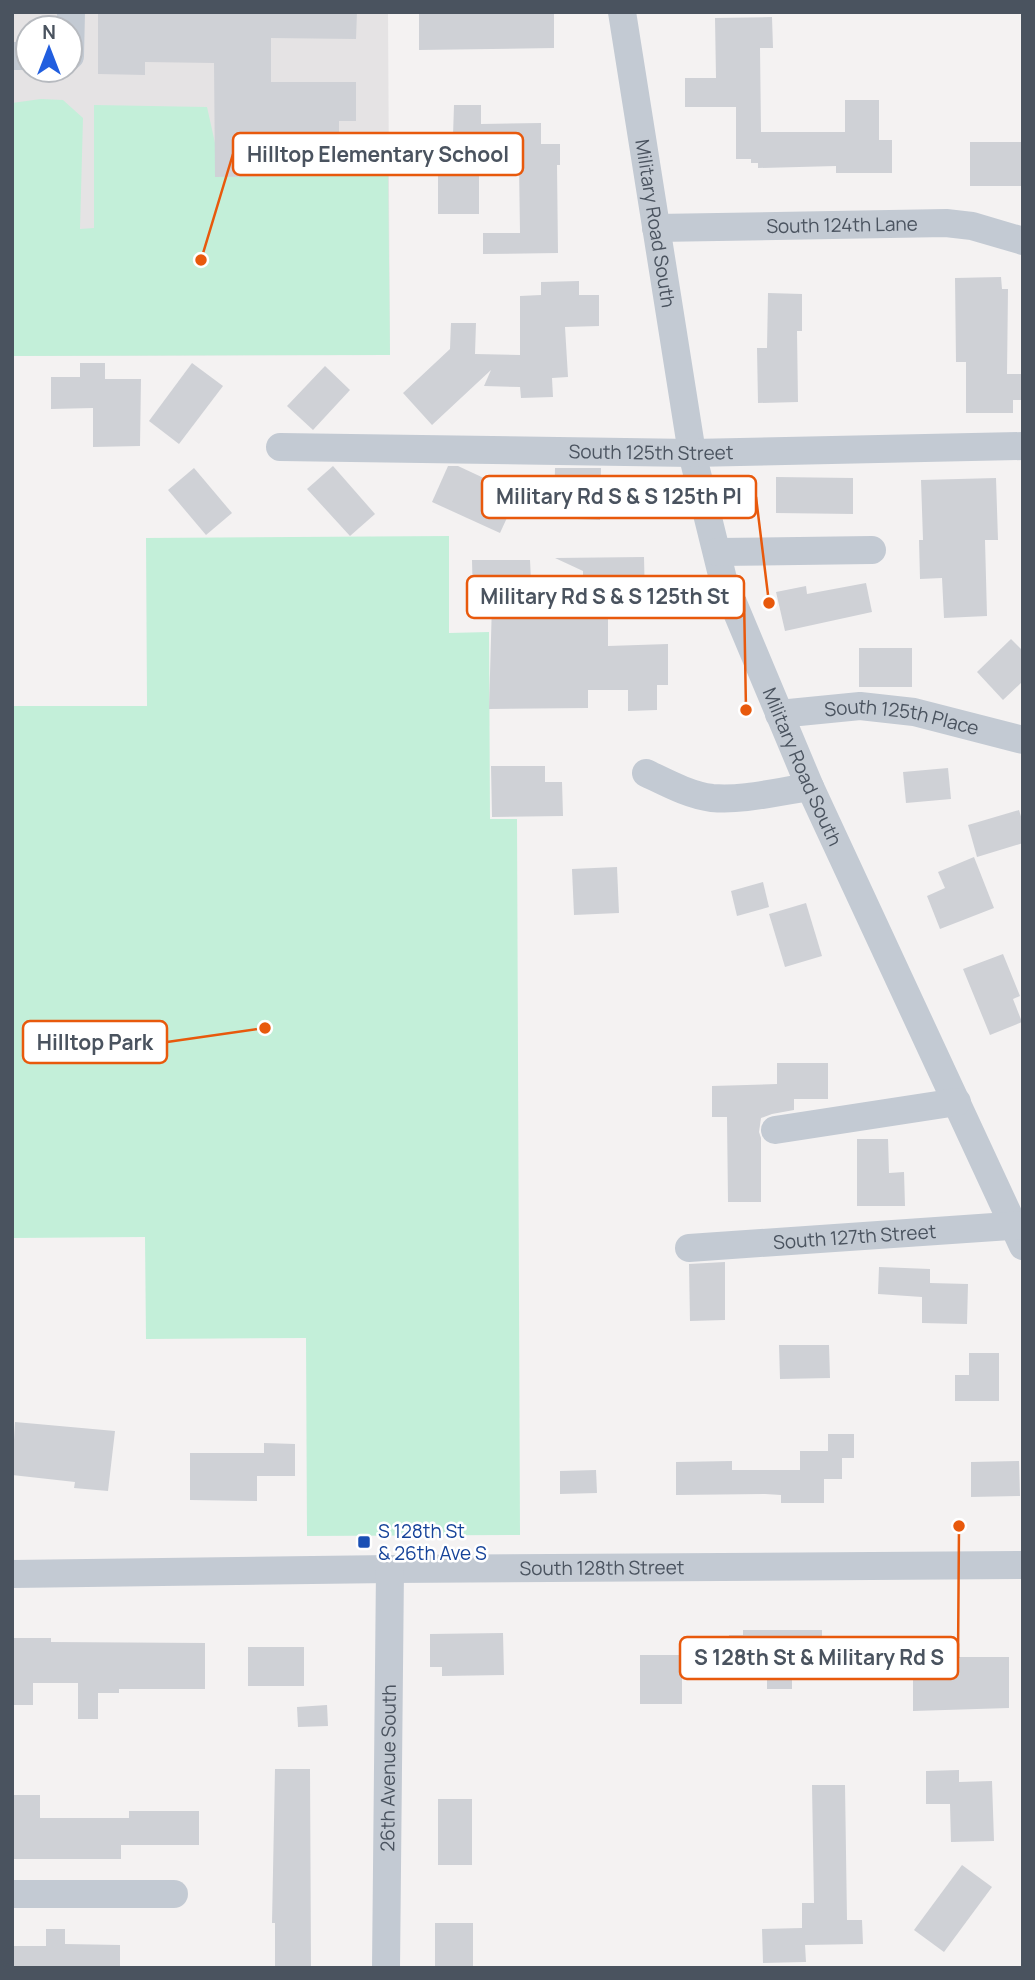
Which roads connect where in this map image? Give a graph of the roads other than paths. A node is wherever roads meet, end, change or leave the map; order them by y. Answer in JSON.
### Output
{"nodes":[{"id":1,"x":622,"y":12,"type":"edge"},
{"id":2,"x":656,"y":228,"type":"junction"},
{"id":3,"x":1023,"y":241,"type":"edge"},
{"id":4,"x":1023,"y":446,"type":"edge"},
{"id":5,"x":280,"y":447,"type":"dead end"},
{"id":6,"x":692,"y":453,"type":"junction"},
{"id":7,"x":872,"y":550,"type":"dead end"},
{"id":8,"x":717,"y":552,"type":"junction"},
{"id":9,"x":779,"y":714,"type":"junction"},
{"id":10,"x":1023,"y":740,"type":"edge"},
{"id":11,"x":646,"y":773,"type":"dead end"},
{"id":12,"x":810,"y":787,"type":"junction"},
{"id":13,"x":957,"y":1102,"type":"junction"},
{"id":14,"x":775,"y":1130,"type":"dead end"},
{"id":15,"x":1020,"y":1232,"type":"edge"},
{"id":16,"x":689,"y":1248,"type":"dead end"},
{"id":17,"x":1023,"y":1565,"type":"edge"},
{"id":18,"x":390,"y":1569,"type":"junction"},
{"id":19,"x":12,"y":1574,"type":"edge"},
{"id":20,"x":12,"y":1894,"type":"edge"},
{"id":21,"x":174,"y":1894,"type":"dead end"},
{"id":22,"x":386,"y":1968,"type":"edge"}],
"edges":[{"from":1,"to":2,"type":"street","name":"Military Road South"},
{"from":2,"to":3,"type":"street","name":"South 124th Lane"},
{"from":2,"to":6,"type":"street","name":"Military Road South"},
{"from":4,"to":6,"type":"street","name":"South 125th Street"},
{"from":5,"to":6,"type":"street","name":"South 125th Street"},
{"from":6,"to":8,"type":"street","name":"Military Road South"},
{"from":7,"to":8,"type":"street"},
{"from":8,"to":9,"type":"street","name":"Military Road South"},
{"from":9,"to":10,"type":"street","name":"South 125th Place"},
{"from":9,"to":12,"type":"street","name":"Military Road South"},
{"from":11,"to":12,"type":"street"},
{"from":12,"to":13,"type":"street","name":"Military Road South"},
{"from":13,"to":14,"type":"street"},
{"from":13,"to":15,"type":"street","name":"Military Road South"},
{"from":15,"to":16,"type":"street","name":"South 127th Street"},
{"from":17,"to":18,"type":"street","name":"South 128th Street"},
{"from":18,"to":19,"type":"street","name":"South 128th Street"},
{"from":18,"to":22,"type":"street","name":"26th Avenue South"},
{"from":20,"to":21,"type":"street"}]}
